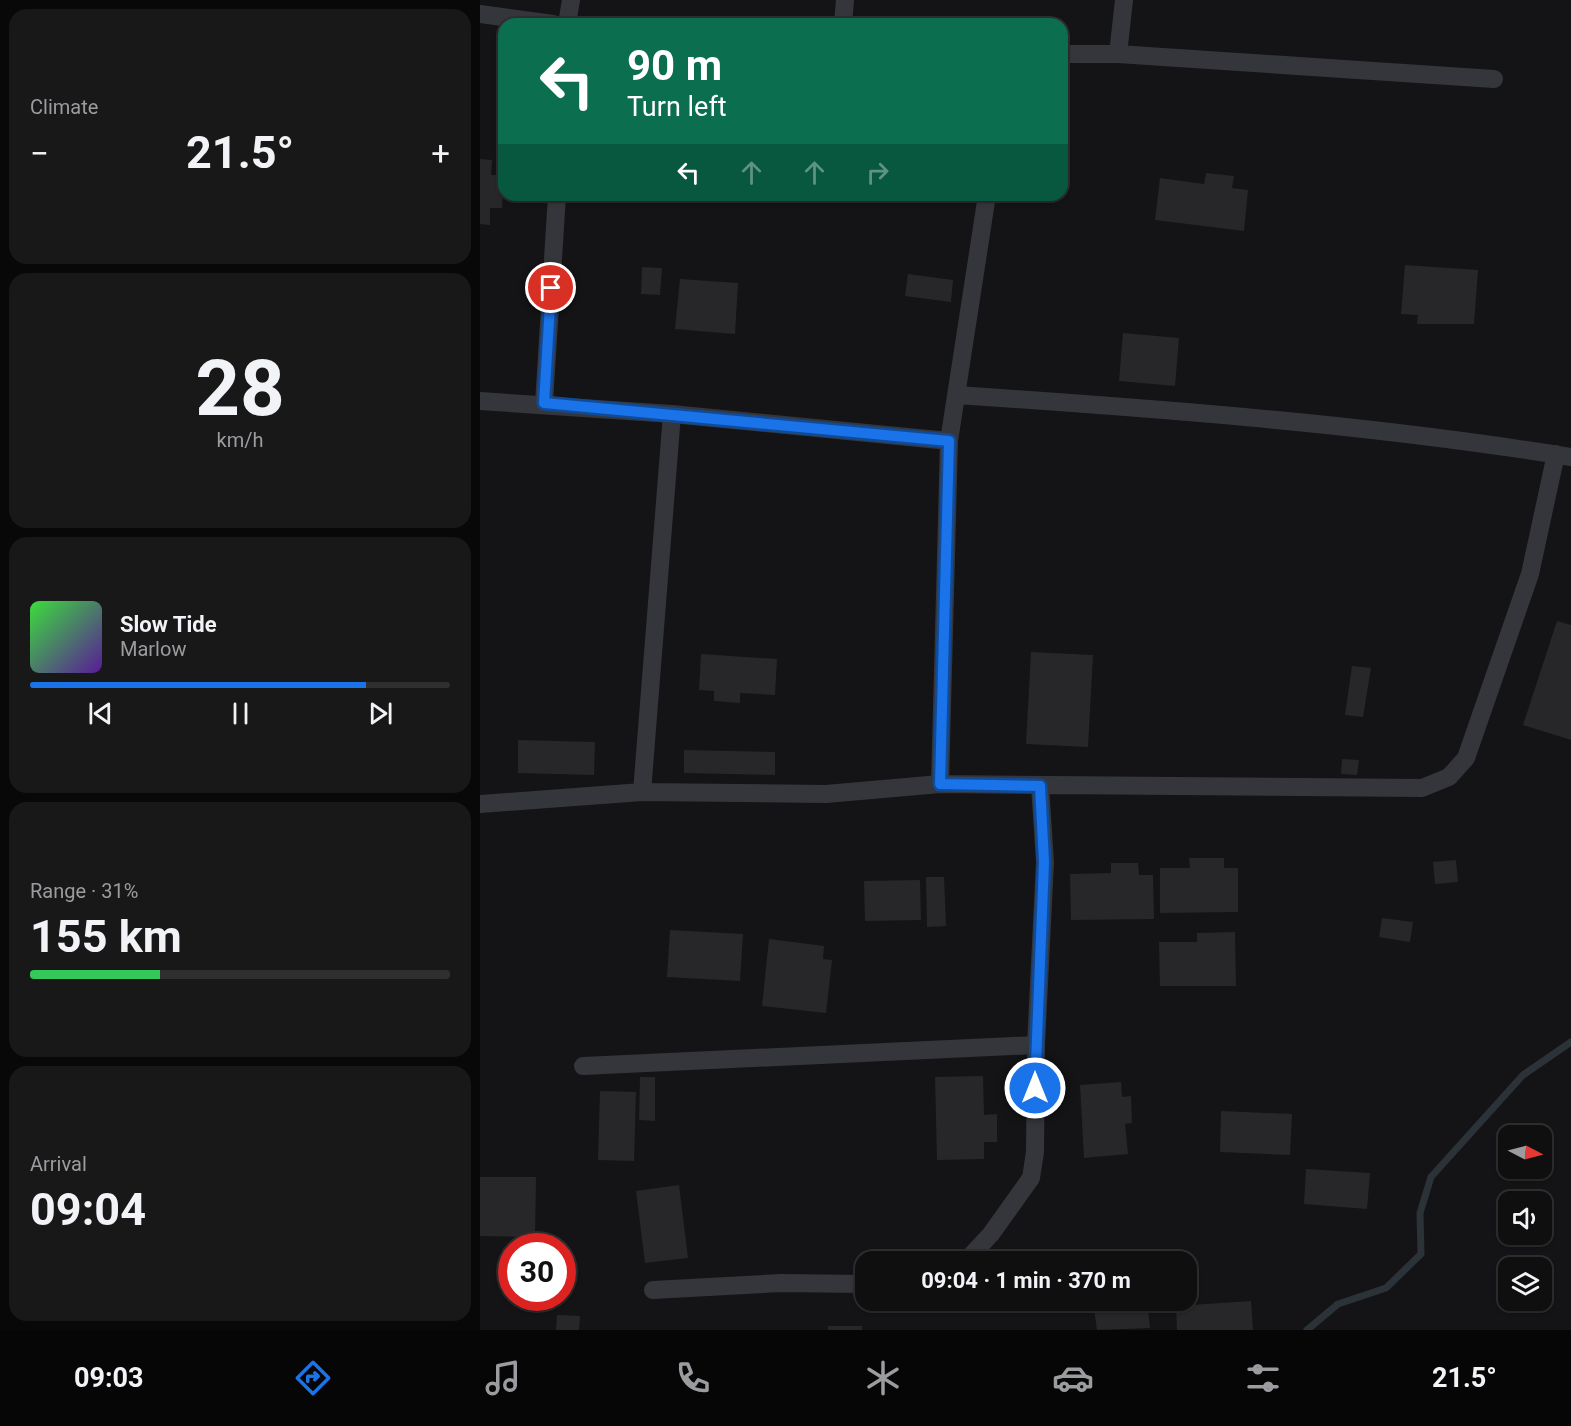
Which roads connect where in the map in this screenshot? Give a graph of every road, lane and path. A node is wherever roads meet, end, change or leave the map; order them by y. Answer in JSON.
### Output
{"nodes":[{"id":1,"x":571,"y":0,"type":"edge"},
{"id":2,"x":845,"y":0,"type":"edge"},
{"id":3,"x":1124,"y":0,"type":"edge"},
{"id":4,"x":480,"y":14,"type":"edge"},
{"id":5,"x":509,"y":18,"type":"edge"},
{"id":6,"x":568,"y":18,"type":"edge"},
{"id":7,"x":844,"y":18,"type":"edge"},
{"id":8,"x":1068,"y":54,"type":"edge"},
{"id":9,"x":1118,"y":54,"type":"junction"},
{"id":10,"x":1494,"y":79,"type":"dead end"},
{"id":11,"x":556,"y":201,"type":"edge"},
{"id":12,"x":986,"y":201,"type":"edge"},
{"id":13,"x":957,"y":394,"type":"junction"},
{"id":14,"x":480,"y":401,"type":"edge"},
{"id":15,"x":544,"y":403,"type":"junction"},
{"id":16,"x":672,"y":414,"type":"junction"},
{"id":17,"x":949,"y":441,"type":"junction"},
{"id":18,"x":1563,"y":456,"type":"edge"},
{"id":19,"x":940,"y":784,"type":"junction"},
{"id":20,"x":1040,"y":786,"type":"junction"},
{"id":21,"x":642,"y":792,"type":"junction"},
{"id":22,"x":480,"y":804,"type":"edge"},
{"id":23,"x":1035,"y":1045,"type":"junction"},
{"id":24,"x":583,"y":1066,"type":"dead end"},
{"id":25,"x":975,"y":1251,"type":"edge"},
{"id":26,"x":855,"y":1284,"type":"edge"},
{"id":27,"x":653,"y":1290,"type":"dead end"}],
"edges":[{"from":1,"to":6,"type":"street"},
{"from":2,"to":7,"type":"street"},
{"from":3,"to":9,"type":"street"},
{"from":4,"to":5,"type":"street"},
{"from":8,"to":9,"type":"street"},
{"from":9,"to":10,"type":"street"},
{"from":11,"to":15,"type":"street"},
{"from":12,"to":13,"type":"street"},
{"from":13,"to":17,"type":"street"},
{"from":13,"to":18,"type":"street"},
{"from":14,"to":15,"type":"street"},
{"from":15,"to":16,"type":"street"},
{"from":16,"to":17,"type":"street"},
{"from":16,"to":21,"type":"street"},
{"from":17,"to":19,"type":"street"},
{"from":18,"to":20,"type":"street"},
{"from":19,"to":20,"type":"street"},
{"from":19,"to":21,"type":"street"},
{"from":20,"to":23,"type":"street"},
{"from":21,"to":22,"type":"street"},
{"from":23,"to":24,"type":"street"},
{"from":23,"to":25,"type":"street"},
{"from":26,"to":27,"type":"street"}]}
